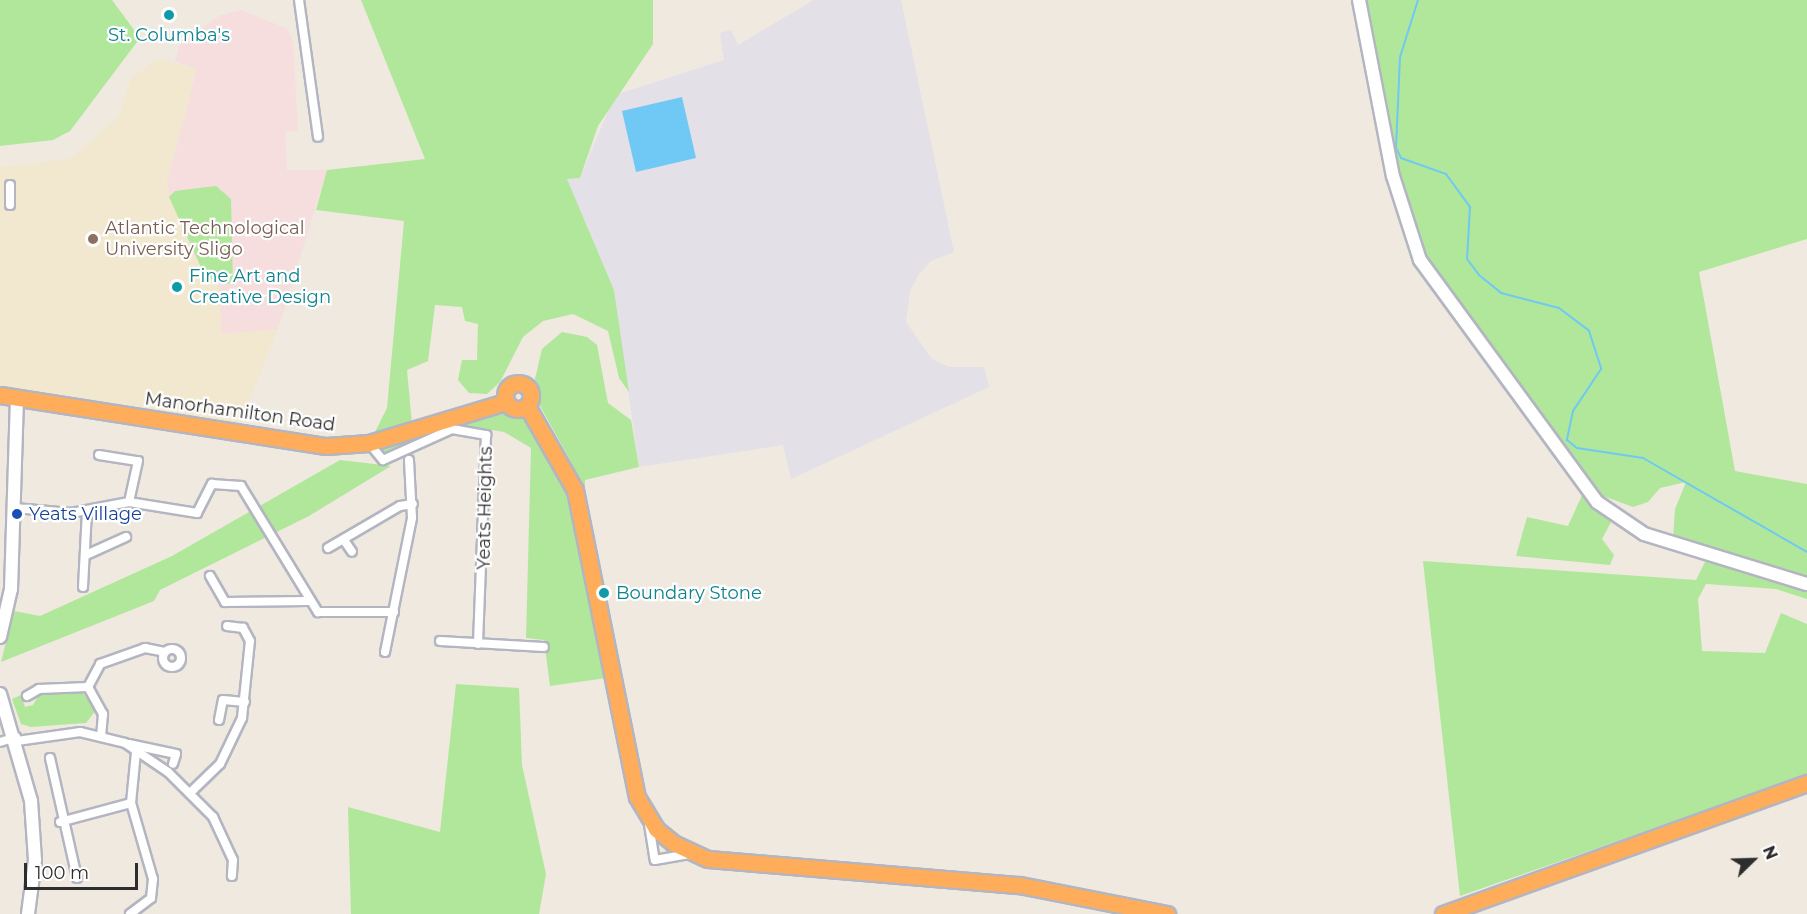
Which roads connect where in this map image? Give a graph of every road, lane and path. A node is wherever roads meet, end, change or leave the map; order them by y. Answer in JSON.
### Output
{"nodes":[{"id":1,"x":299,"y":0,"type":"edge"},
{"id":2,"x":1359,"y":0,"type":"edge"},
{"id":3,"x":318,"y":137,"type":"dead end"},
{"id":4,"x":10,"y":185,"type":"dead end"},
{"id":5,"x":10,"y":205,"type":"dead end"},
{"id":6,"x":0,"y":395,"type":"edge"},
{"id":7,"x":16,"y":398,"type":"junction"},
{"id":8,"x":506,"y":402,"type":"junction"},
{"id":9,"x":527,"y":406,"type":"junction"},
{"id":10,"x":369,"y":443,"type":"junction"},
{"id":11,"x":99,"y":455,"type":"dead end"},
{"id":12,"x":409,"y":460,"type":"dead end"},
{"id":13,"x":129,"y":502,"type":"junction"},
{"id":14,"x":413,"y":504,"type":"junction"},
{"id":15,"x":15,"y":508,"type":"junction"},
{"id":16,"x":87,"y":511,"type":"junction"},
{"id":17,"x":126,"y":537,"type":"dead end"},
{"id":18,"x":344,"y":540,"type":"junction"},
{"id":19,"x":328,"y":548,"type":"dead end"},
{"id":20,"x":352,"y":552,"type":"dead end"},
{"id":21,"x":86,"y":555,"type":"junction"},
{"id":22,"x":210,"y":576,"type":"dead end"},
{"id":23,"x":1807,"y":584,"type":"edge"},
{"id":24,"x":83,"y":587,"type":"dead end"},
{"id":25,"x":309,"y":601,"type":"junction"},
{"id":26,"x":394,"y":612,"type":"junction"},
{"id":27,"x":3,"y":626,"type":"edge"},
{"id":28,"x":227,"y":626,"type":"dead end"},
{"id":29,"x":0,"y":637,"type":"edge"},
{"id":30,"x":440,"y":641,"type":"dead end"},
{"id":31,"x":478,"y":644,"type":"junction"},
{"id":32,"x":544,"y":647,"type":"dead end"},
{"id":33,"x":165,"y":652,"type":"dead end"},
{"id":34,"x":385,"y":652,"type":"dead end"},
{"id":35,"x":88,"y":687,"type":"junction"},
{"id":36,"x":0,"y":694,"type":"edge"},
{"id":37,"x":27,"y":696,"type":"dead end"},
{"id":38,"x":245,"y":702,"type":"junction"},
{"id":39,"x":219,"y":720,"type":"dead end"},
{"id":40,"x":100,"y":735,"type":"junction"},
{"id":41,"x":17,"y":739,"type":"junction"},
{"id":42,"x":0,"y":742,"type":"edge"},
{"id":43,"x":124,"y":743,"type":"junction"},
{"id":44,"x":136,"y":752,"type":"junction"},
{"id":45,"x":50,"y":758,"type":"dead end"},
{"id":46,"x":173,"y":764,"type":"dead end"},
{"id":47,"x":1807,"y":783,"type":"edge"},
{"id":48,"x":191,"y":792,"type":"junction"},
{"id":49,"x":131,"y":803,"type":"junction"},
{"id":50,"x":650,"y":820,"type":"junction"},
{"id":51,"x":60,"y":822,"type":"junction"},
{"id":52,"x":690,"y":854,"type":"junction"},
{"id":53,"x":232,"y":876,"type":"dead end"},
{"id":54,"x":76,"y":878,"type":"dead end"},
{"id":55,"x":28,"y":914,"type":"edge"},
{"id":56,"x":130,"y":914,"type":"edge"},
{"id":57,"x":1167,"y":914,"type":"edge"},
{"id":58,"x":1443,"y":914,"type":"edge"}],
"edges":[{"from":1,"to":3,"type":"street"},
{"from":2,"to":23,"type":"street"},
{"from":4,"to":5,"type":"street"},
{"from":6,"to":7,"type":"highway","name":"Manorhamilton Road"},
{"from":7,"to":10,"type":"highway","name":"Manorhamilton Road"},
{"from":7,"to":15,"type":"street"},
{"from":8,"to":9,"type":"highway"},
{"from":8,"to":9,"type":"highway"},
{"from":8,"to":10,"type":"highway","name":"Manorhamilton Road"},
{"from":9,"to":50,"type":"highway"},
{"from":10,"to":31,"type":"street","name":"Yeats Heights"},
{"from":11,"to":13,"type":"street"},
{"from":12,"to":14,"type":"street"},
{"from":13,"to":16,"type":"street"},
{"from":13,"to":25,"type":"street"},
{"from":14,"to":18,"type":"street"},
{"from":14,"to":26,"type":"street"},
{"from":15,"to":16,"type":"street"},
{"from":15,"to":27,"type":"street"},
{"from":16,"to":21,"type":"street"},
{"from":17,"to":21,"type":"street"},
{"from":18,"to":19,"type":"street"},
{"from":18,"to":20,"type":"street"},
{"from":21,"to":24,"type":"street"},
{"from":22,"to":25,"type":"street"},
{"from":25,"to":26,"type":"street"},
{"from":26,"to":34,"type":"street"},
{"from":27,"to":29,"type":"street"},
{"from":28,"to":38,"type":"street"},
{"from":30,"to":31,"type":"street"},
{"from":31,"to":32,"type":"street"},
{"from":33,"to":35,"type":"street"},
{"from":35,"to":37,"type":"street"},
{"from":35,"to":40,"type":"street"},
{"from":36,"to":41,"type":"street"},
{"from":38,"to":39,"type":"street"},
{"from":38,"to":48,"type":"street"},
{"from":40,"to":41,"type":"street"},
{"from":40,"to":43,"type":"street"},
{"from":41,"to":42,"type":"street"},
{"from":41,"to":55,"type":"street"},
{"from":43,"to":44,"type":"street"},
{"from":43,"to":46,"type":"street"},
{"from":44,"to":48,"type":"street"},
{"from":44,"to":49,"type":"street"},
{"from":45,"to":51,"type":"street"},
{"from":47,"to":58,"type":"highway"},
{"from":48,"to":53,"type":"street"},
{"from":49,"to":51,"type":"street"},
{"from":49,"to":56,"type":"street"},
{"from":50,"to":52,"type":"highway"},
{"from":50,"to":52,"type":"street"},
{"from":51,"to":54,"type":"street"},
{"from":52,"to":57,"type":"highway"}]}
